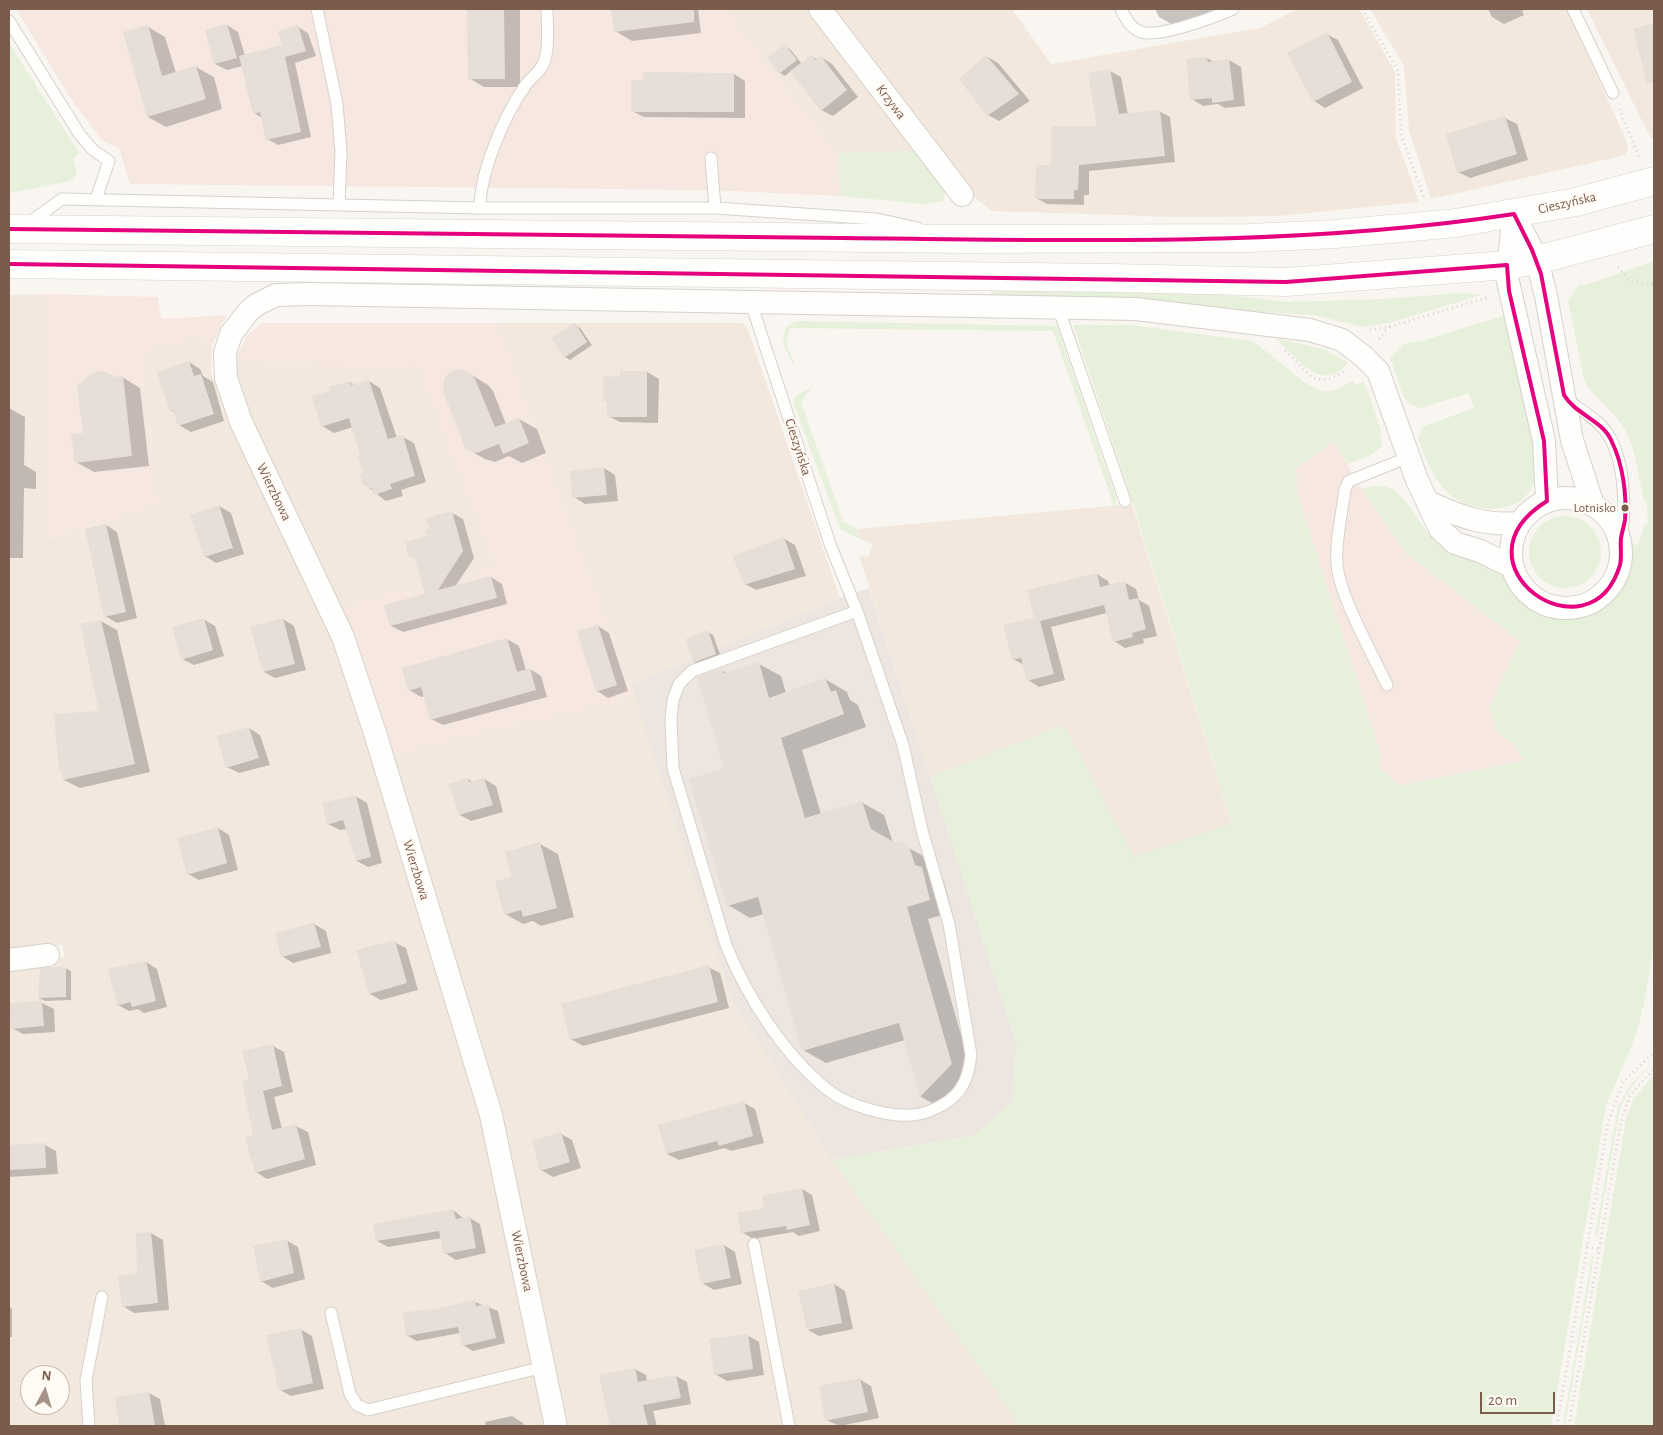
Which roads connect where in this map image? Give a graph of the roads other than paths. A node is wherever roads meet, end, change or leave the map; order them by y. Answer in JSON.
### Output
{"nodes":[{"id":1,"x":316,"y":9,"type":"edge"},
{"id":2,"x":547,"y":9,"type":"edge"},
{"id":3,"x":820,"y":9,"type":"edge"},
{"id":4,"x":1121,"y":9,"type":"edge"},
{"id":5,"x":1234,"y":9,"type":"edge"},
{"id":6,"x":1573,"y":9,"type":"edge"},
{"id":7,"x":9,"y":21,"type":"edge"},
{"id":8,"x":1613,"y":93,"type":"road end"},
{"id":9,"x":711,"y":158,"type":"dead end"},
{"id":10,"x":1654,"y":181,"type":"edge"},
{"id":11,"x":962,"y":195,"type":"dead end"},
{"id":12,"x":96,"y":199,"type":"junction"},
{"id":13,"x":339,"y":205,"type":"junction"},
{"id":14,"x":480,"y":208,"type":"junction"},
{"id":15,"x":715,"y":208,"type":"junction"},
{"id":16,"x":1514,"y":214,"type":"junction"},
{"id":17,"x":1654,"y":228,"type":"edge"},
{"id":18,"x":14,"y":229,"type":"edge"},
{"id":19,"x":968,"y":238,"type":"junction"},
{"id":20,"x":1537,"y":260,"type":"junction"},
{"id":21,"x":9,"y":264,"type":"edge"},
{"id":22,"x":1507,"y":265,"type":"junction"},
{"id":23,"x":751,"y":303,"type":"junction"},
{"id":24,"x":1058,"y":306,"type":"junction"},
{"id":25,"x":1565,"y":398,"type":"junction"},
{"id":26,"x":1409,"y":457,"type":"junction"},
{"id":27,"x":1547,"y":501,"type":"junction"},
{"id":28,"x":1125,"y":502,"type":"dead end"},
{"id":29,"x":1428,"y":502,"type":"junction"},
{"id":30,"x":1593,"y":505,"type":"junction"},
{"id":31,"x":1520,"y":523,"type":"junction"},
{"id":32,"x":1620,"y":542,"type":"junction"},
{"id":33,"x":1513,"y":567,"type":"junction"},
{"id":34,"x":857,"y":611,"type":"junction"},
{"id":35,"x":1387,"y":685,"type":"dead end"},
{"id":36,"x":48,"y":955,"type":"dead end"},
{"id":37,"x":9,"y":960,"type":"edge"},
{"id":38,"x":754,"y":1244,"type":"dead end"},
{"id":39,"x":102,"y":1297,"type":"dead end"},
{"id":40,"x":331,"y":1313,"type":"dead end"},
{"id":41,"x":544,"y":1367,"type":"junction"},
{"id":42,"x":89,"y":1426,"type":"edge"},
{"id":43,"x":556,"y":1426,"type":"edge"},
{"id":44,"x":789,"y":1426,"type":"edge"}],
"edges":[{"from":1,"to":13,"type":"lane"},
{"from":2,"to":14,"type":"lane"},
{"from":3,"to":11,"type":"street","name":"Krzywa"},
{"from":4,"to":5,"type":"lane"},
{"from":6,"to":8,"type":"lane"},
{"from":7,"to":12,"type":"lane"},
{"from":9,"to":15,"type":"lane"},
{"from":10,"to":16,"type":"main road","name":"Cieszyńska"},
{"from":12,"to":13,"type":"lane"},
{"from":12,"to":18,"type":"lane"},
{"from":13,"to":14,"type":"lane"},
{"from":14,"to":15,"type":"lane"},
{"from":15,"to":19,"type":"lane"},
{"from":16,"to":19,"type":"main road","name":"Cieszyńska"},
{"from":16,"to":20,"type":"street"},
{"from":16,"to":22,"type":"street"},
{"from":17,"to":20,"type":"main road"},
{"from":18,"to":19,"type":"main road","name":"Cieszyńska"},
{"from":20,"to":22,"type":"main road"},
{"from":20,"to":25,"type":"street"},
{"from":21,"to":22,"type":"main road"},
{"from":22,"to":27,"type":"street"},
{"from":23,"to":24,"type":"street"},
{"from":23,"to":34,"type":"lane","name":"Cieszyńska"},
{"from":23,"to":41,"type":"street","name":"Wierzbowa"},
{"from":24,"to":26,"type":"street"},
{"from":24,"to":28,"type":"lane"},
{"from":25,"to":30,"type":"street"},
{"from":25,"to":32,"type":"lane"},
{"from":26,"to":29,"type":"street"},
{"from":26,"to":35,"type":"lane"},
{"from":27,"to":30,"type":"street"},
{"from":27,"to":31,"type":"street"},
{"from":29,"to":31,"type":"street"},
{"from":29,"to":33,"type":"street"},
{"from":30,"to":32,"type":"street"},
{"from":31,"to":33,"type":"street"},
{"from":32,"to":33,"type":"street"},
{"from":34,"to":34,"type":"lane","name":"Cieszyńska"},
{"from":36,"to":37,"type":"street"},
{"from":38,"to":44,"type":"lane"},
{"from":39,"to":42,"type":"lane"},
{"from":40,"to":41,"type":"lane"},
{"from":41,"to":43,"type":"street","name":"Wierzbowa"}]}
